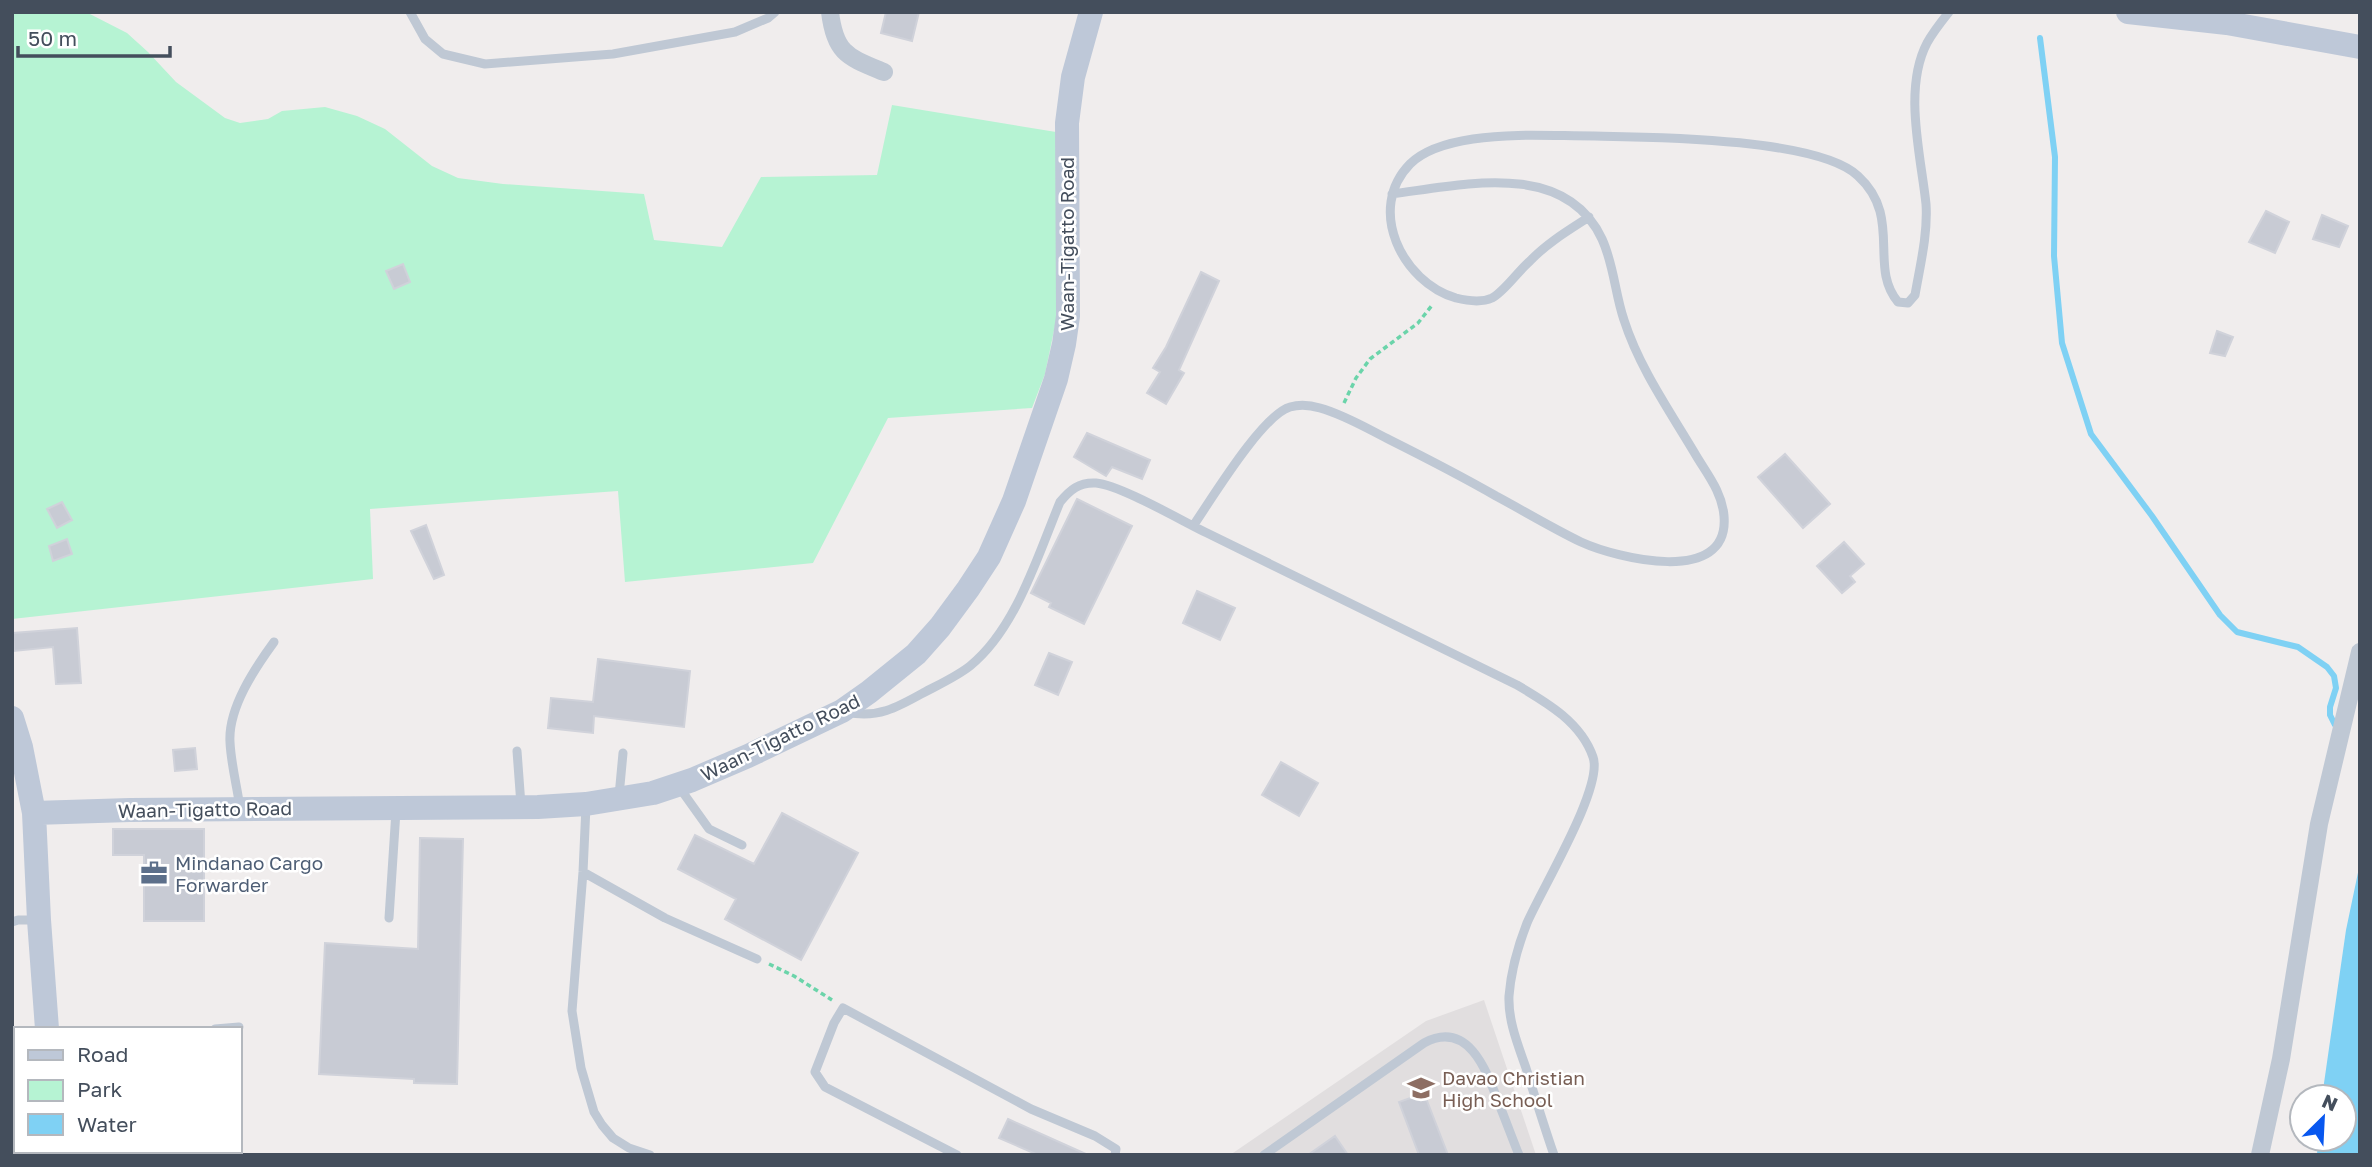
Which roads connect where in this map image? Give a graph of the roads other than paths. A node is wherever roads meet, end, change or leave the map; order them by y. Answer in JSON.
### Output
{"nodes":[{"id":1,"x":410,"y":12,"type":"edge"},
{"id":2,"x":775,"y":12,"type":"edge"},
{"id":3,"x":830,"y":12,"type":"edge"},
{"id":4,"x":1091,"y":12,"type":"edge"},
{"id":5,"x":1949,"y":12,"type":"edge"},
{"id":6,"x":2128,"y":12,"type":"edge"},
{"id":7,"x":2360,"y":47,"type":"edge"},
{"id":8,"x":884,"y":72,"type":"dead end"},
{"id":9,"x":1392,"y":194,"type":"junction"},
{"id":10,"x":1589,"y":217,"type":"junction"},
{"id":11,"x":1193,"y":526,"type":"junction"},
{"id":12,"x":274,"y":642,"type":"dead end"},
{"id":13,"x":2360,"y":652,"type":"edge"},
{"id":14,"x":842,"y":711,"type":"junction"},
{"id":15,"x":12,"y":718,"type":"edge"},
{"id":16,"x":517,"y":751,"type":"dead end"},
{"id":17,"x":623,"y":753,"type":"dead end"},
{"id":18,"x":678,"y":785,"type":"junction"},
{"id":19,"x":619,"y":798,"type":"junction"},
{"id":20,"x":586,"y":804,"type":"junction"},
{"id":21,"x":397,"y":807,"type":"junction"},
{"id":22,"x":521,"y":807,"type":"junction"},
{"id":23,"x":240,"y":809,"type":"junction"},
{"id":24,"x":34,"y":813,"type":"junction"},
{"id":25,"x":741,"y":845,"type":"dead end"},
{"id":26,"x":583,"y":872,"type":"junction"},
{"id":27,"x":389,"y":918,"type":"dead end"},
{"id":28,"x":39,"y":920,"type":"junction"},
{"id":29,"x":12,"y":922,"type":"edge"},
{"id":30,"x":757,"y":959,"type":"road end"},
{"id":31,"x":47,"y":1027,"type":"edge"},
{"id":32,"x":650,"y":1155,"type":"edge"},
{"id":33,"x":957,"y":1155,"type":"edge"},
{"id":34,"x":1115,"y":1155,"type":"edge"},
{"id":35,"x":1264,"y":1155,"type":"edge"},
{"id":36,"x":1519,"y":1155,"type":"edge"},
{"id":37,"x":1554,"y":1155,"type":"edge"},
{"id":38,"x":2260,"y":1155,"type":"edge"}],
"edges":[{"from":1,"to":2,"type":"lane"},
{"from":3,"to":8,"type":"street"},
{"from":4,"to":14,"type":"street","name":"Waan-Tigatto Road"},
{"from":5,"to":9,"type":"lane"},
{"from":6,"to":7,"type":"street"},
{"from":9,"to":10,"type":"lane"},
{"from":9,"to":10,"type":"lane"},
{"from":10,"to":11,"type":"lane"},
{"from":11,"to":14,"type":"lane"},
{"from":11,"to":37,"type":"lane"},
{"from":12,"to":23,"type":"lane"},
{"from":13,"to":38,"type":"street"},
{"from":14,"to":18,"type":"street","name":"Waan-Tigatto Road"},
{"from":15,"to":24,"type":"street"},
{"from":16,"to":22,"type":"lane"},
{"from":17,"to":19,"type":"lane"},
{"from":18,"to":19,"type":"street","name":"Waan-Tigatto Road"},
{"from":18,"to":25,"type":"lane"},
{"from":19,"to":20,"type":"street","name":"Waan-Tigatto Road"},
{"from":20,"to":22,"type":"street","name":"Waan-Tigatto Road"},
{"from":20,"to":26,"type":"lane"},
{"from":21,"to":22,"type":"street","name":"Waan-Tigatto Road"},
{"from":21,"to":23,"type":"street","name":"Waan-Tigatto Road"},
{"from":21,"to":27,"type":"lane"},
{"from":23,"to":24,"type":"street","name":"Waan-Tigatto Road"},
{"from":24,"to":28,"type":"street"},
{"from":26,"to":30,"type":"lane"},
{"from":26,"to":32,"type":"lane"},
{"from":28,"to":29,"type":"lane"},
{"from":28,"to":31,"type":"street"},
{"from":33,"to":34,"type":"lane"},
{"from":35,"to":36,"type":"lane"}]}
